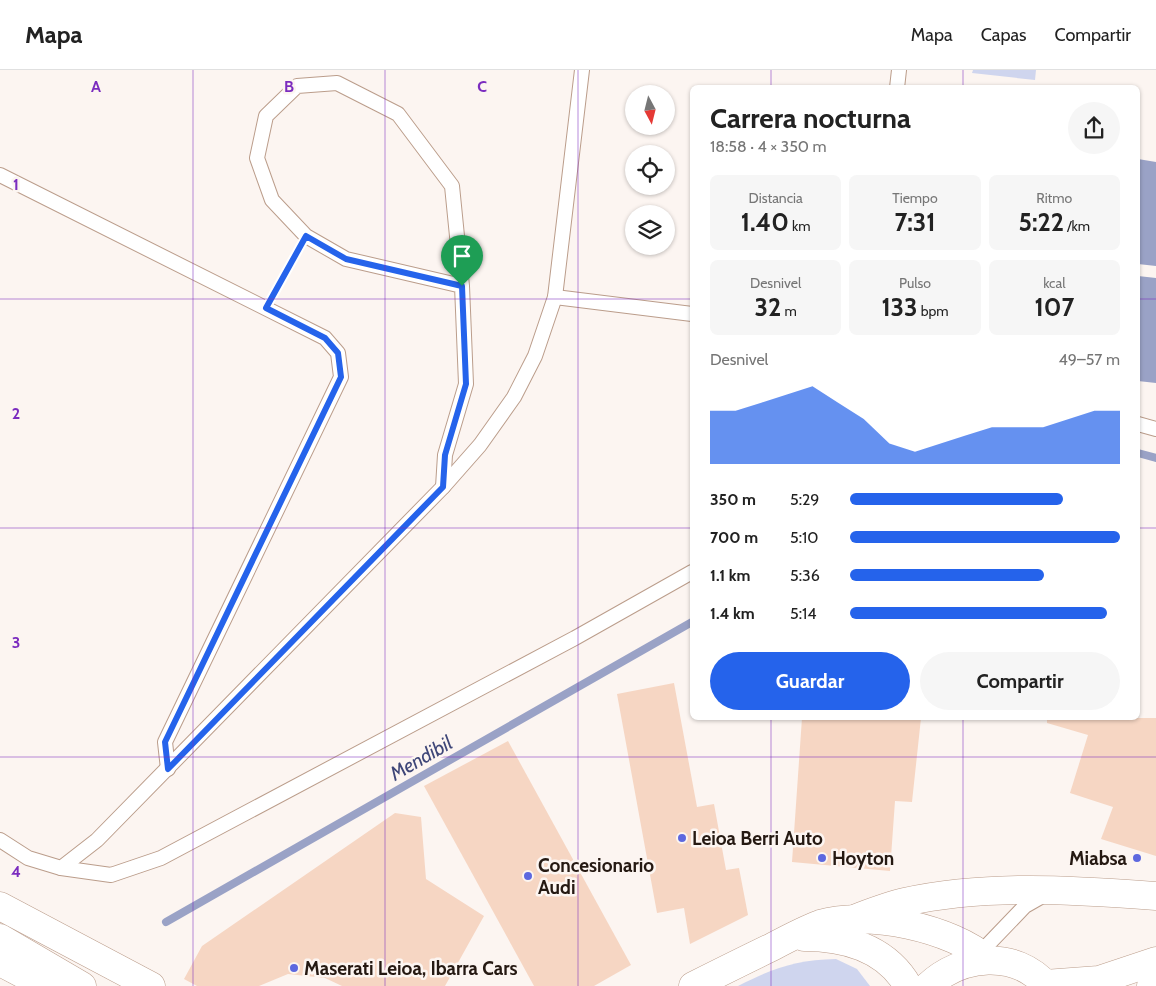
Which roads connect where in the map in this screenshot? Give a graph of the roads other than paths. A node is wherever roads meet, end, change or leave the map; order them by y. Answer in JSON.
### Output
{"nodes":[{"id":1,"x":582,"y":70,"type":"edge"},
{"id":2,"x":899,"y":70,"type":"edge"},
{"id":3,"x":897,"y":85,"type":"edge"},
{"id":4,"x":0,"y":174,"type":"edge"},
{"id":5,"x":462,"y":286,"type":"junction"},
{"id":6,"x":555,"y":297,"type":"junction"},
{"id":7,"x":690,"y":314,"type":"edge"},
{"id":8,"x":1140,"y":425,"type":"edge"},
{"id":9,"x":1156,"y":429,"type":"edge"},
{"id":10,"x":443,"y":487,"type":"junction"},
{"id":11,"x":690,"y":573,"type":"edge"},
{"id":12,"x":168,"y":769,"type":"junction"},
{"id":13,"x":0,"y":840,"type":"edge"},
{"id":14,"x":61,"y":868,"type":"junction"},
{"id":15,"x":1054,"y":890,"type":"junction"},
{"id":16,"x":1156,"y":896,"type":"edge"},
{"id":17,"x":0,"y":906,"type":"edge"},
{"id":18,"x":850,"y":920,"type":"junction"},
{"id":19,"x":793,"y":936,"type":"junction"},
{"id":20,"x":0,"y":938,"type":"edge"},
{"id":21,"x":980,"y":958,"type":"junction"},
{"id":22,"x":1156,"y":961,"type":"edge"},
{"id":23,"x":0,"y":962,"type":"edge"},
{"id":24,"x":1156,"y":983,"type":"edge"},
{"id":25,"x":1046,"y":985,"type":"edge"},
{"id":26,"x":46,"y":986,"type":"edge"},
{"id":27,"x":82,"y":986,"type":"edge"},
{"id":28,"x":152,"y":986,"type":"edge"},
{"id":29,"x":693,"y":986,"type":"edge"},
{"id":30,"x":908,"y":986,"type":"edge"},
{"id":31,"x":928,"y":986,"type":"edge"},
{"id":32,"x":1151,"y":986,"type":"edge"}],
"edges":[{"from":1,"to":6,"type":"lane"},
{"from":2,"to":3,"type":"lane"},
{"from":4,"to":12,"type":"lane"},
{"from":5,"to":5,"type":"lane"},
{"from":5,"to":10,"type":"lane"},
{"from":6,"to":7,"type":"lane"},
{"from":6,"to":10,"type":"lane"},
{"from":8,"to":9,"type":"lane"},
{"from":10,"to":12,"type":"lane"},
{"from":11,"to":14,"type":"lane"},
{"from":12,"to":14,"type":"lane"},
{"from":13,"to":14,"type":"lane"},
{"from":15,"to":16,"type":"main road"},
{"from":15,"to":18,"type":"main road"},
{"from":15,"to":21,"type":"lane"},
{"from":17,"to":28,"type":"main road"},
{"from":18,"to":19,"type":"main road"},
{"from":18,"to":21,"type":"main road"},
{"from":19,"to":29,"type":"main road"},
{"from":19,"to":30,"type":"main road"},
{"from":20,"to":27,"type":"main road"},
{"from":21,"to":25,"type":"main road"},
{"from":21,"to":31,"type":"main road"},
{"from":22,"to":25,"type":"main road"},
{"from":23,"to":26,"type":"main road"},
{"from":24,"to":32,"type":"main road"}]}
